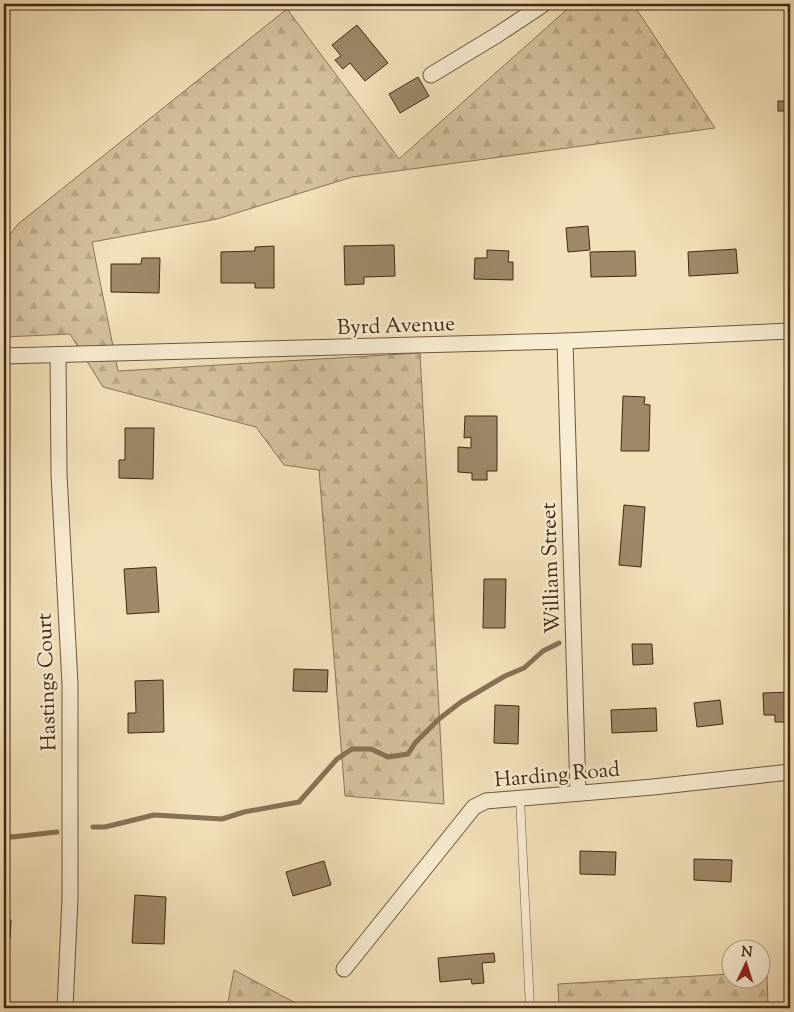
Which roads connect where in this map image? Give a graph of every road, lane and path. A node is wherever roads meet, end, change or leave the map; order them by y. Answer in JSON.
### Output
{"nodes":[{"id":1,"x":544,"y":4,"type":"edge"},
{"id":2,"x":431,"y":75,"type":"dead end"},
{"id":3,"x":790,"y":331,"type":"edge"},
{"id":4,"x":565,"y":341,"type":"junction"},
{"id":5,"x":58,"y":355,"type":"junction"},
{"id":6,"x":4,"y":356,"type":"edge"},
{"id":7,"x":790,"y":772,"type":"edge"},
{"id":8,"x":578,"y":793,"type":"junction"},
{"id":9,"x":520,"y":798,"type":"junction"},
{"id":10,"x":344,"y":969,"type":"dead end"},
{"id":11,"x":65,"y":1008,"type":"edge"},
{"id":12,"x":530,"y":1008,"type":"edge"}],
"edges":[{"from":1,"to":2,"type":"street"},
{"from":3,"to":4,"type":"street","name":"Byrd Avenue"},
{"from":4,"to":5,"type":"street","name":"Byrd Avenue"},
{"from":4,"to":8,"type":"street","name":"William Street"},
{"from":5,"to":6,"type":"street","name":"Byrd Avenue"},
{"from":5,"to":11,"type":"street","name":"Hastings Court"},
{"from":7,"to":8,"type":"street","name":"Harding Road"},
{"from":8,"to":9,"type":"street","name":"Harding Road"},
{"from":9,"to":10,"type":"street","name":"Harding Road"},
{"from":9,"to":12,"type":"lane"}]}
